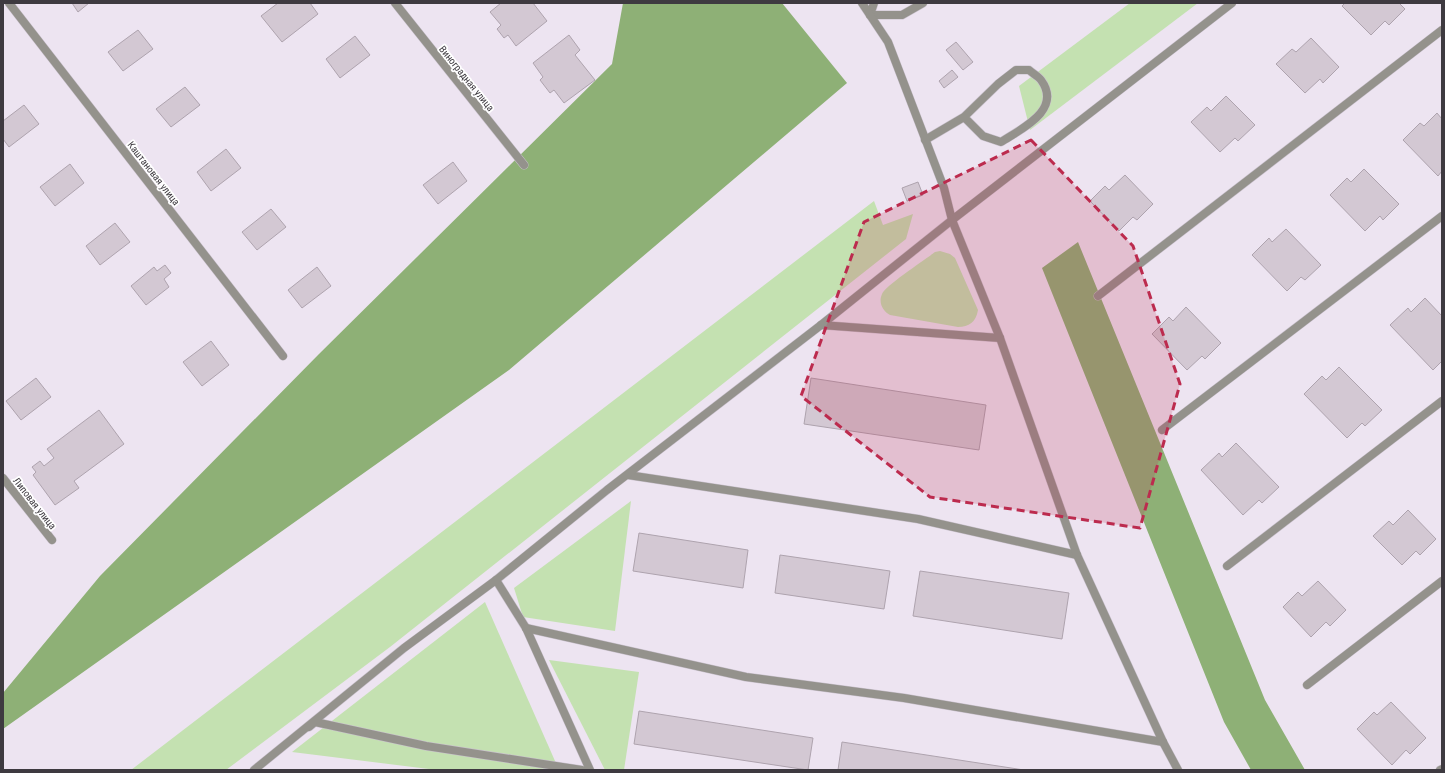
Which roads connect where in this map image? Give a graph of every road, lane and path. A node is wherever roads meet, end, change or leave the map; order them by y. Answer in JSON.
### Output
{"nodes":[{"id":1,"x":9,"y":3,"type":"edge"},
{"id":2,"x":395,"y":3,"type":"edge"},
{"id":3,"x":862,"y":3,"type":"edge"},
{"id":4,"x":874,"y":3,"type":"edge"},
{"id":5,"x":923,"y":3,"type":"edge"},
{"id":6,"x":1232,"y":3,"type":"edge"},
{"id":7,"x":870,"y":15,"type":"junction"},
{"id":8,"x":1442,"y":30,"type":"edge"},
{"id":9,"x":964,"y":117,"type":"junction"},
{"id":10,"x":925,"y":140,"type":"junction"},
{"id":11,"x":524,"y":165,"type":"dead end"},
{"id":12,"x":1442,"y":216,"type":"edge"},
{"id":13,"x":952,"y":220,"type":"junction"},
{"id":14,"x":1098,"y":296,"type":"dead end"},
{"id":15,"x":821,"y":325,"type":"junction"},
{"id":16,"x":1000,"y":338,"type":"junction"},
{"id":17,"x":283,"y":356,"type":"dead end"},
{"id":18,"x":1442,"y":401,"type":"edge"},
{"id":19,"x":1162,"y":430,"type":"dead end"},
{"id":20,"x":628,"y":475,"type":"junction"},
{"id":21,"x":3,"y":478,"type":"edge"},
{"id":22,"x":52,"y":540,"type":"dead end"},
{"id":23,"x":1077,"y":555,"type":"junction"},
{"id":24,"x":1227,"y":566,"type":"dead end"},
{"id":25,"x":496,"y":580,"type":"junction"},
{"id":26,"x":1442,"y":581,"type":"edge"},
{"id":27,"x":526,"y":628,"type":"junction"},
{"id":28,"x":1307,"y":685,"type":"dead end"},
{"id":29,"x":1163,"y":742,"type":"junction"},
{"id":30,"x":268,"y":759,"type":"junction"},
{"id":31,"x":254,"y":770,"type":"edge"},
{"id":32,"x":582,"y":770,"type":"edge"},
{"id":33,"x":590,"y":770,"type":"edge"},
{"id":34,"x":1178,"y":770,"type":"edge"}],
"edges":[{"from":1,"to":17,"type":"street","name":"Каштановая улица"},
{"from":2,"to":11,"type":"street","name":"Виноградная улица"},
{"from":3,"to":7,"type":"street"},
{"from":4,"to":7,"type":"street"},
{"from":5,"to":7,"type":"street"},
{"from":6,"to":13,"type":"street"},
{"from":7,"to":10,"type":"street"},
{"from":8,"to":14,"type":"street"},
{"from":9,"to":9,"type":"street"},
{"from":9,"to":10,"type":"street"},
{"from":10,"to":13,"type":"street"},
{"from":12,"to":19,"type":"street"},
{"from":13,"to":15,"type":"street"},
{"from":13,"to":16,"type":"street"},
{"from":15,"to":16,"type":"street"},
{"from":15,"to":20,"type":"street"},
{"from":16,"to":23,"type":"street"},
{"from":18,"to":24,"type":"street"},
{"from":20,"to":23,"type":"street"},
{"from":20,"to":25,"type":"street"},
{"from":21,"to":22,"type":"street","name":"Липовая улица"},
{"from":23,"to":29,"type":"street"},
{"from":25,"to":27,"type":"street"},
{"from":25,"to":30,"type":"street"},
{"from":26,"to":28,"type":"street"},
{"from":27,"to":29,"type":"street"},
{"from":27,"to":33,"type":"street"},
{"from":29,"to":34,"type":"street"},
{"from":30,"to":31,"type":"street"},
{"from":30,"to":32,"type":"street"}]}
